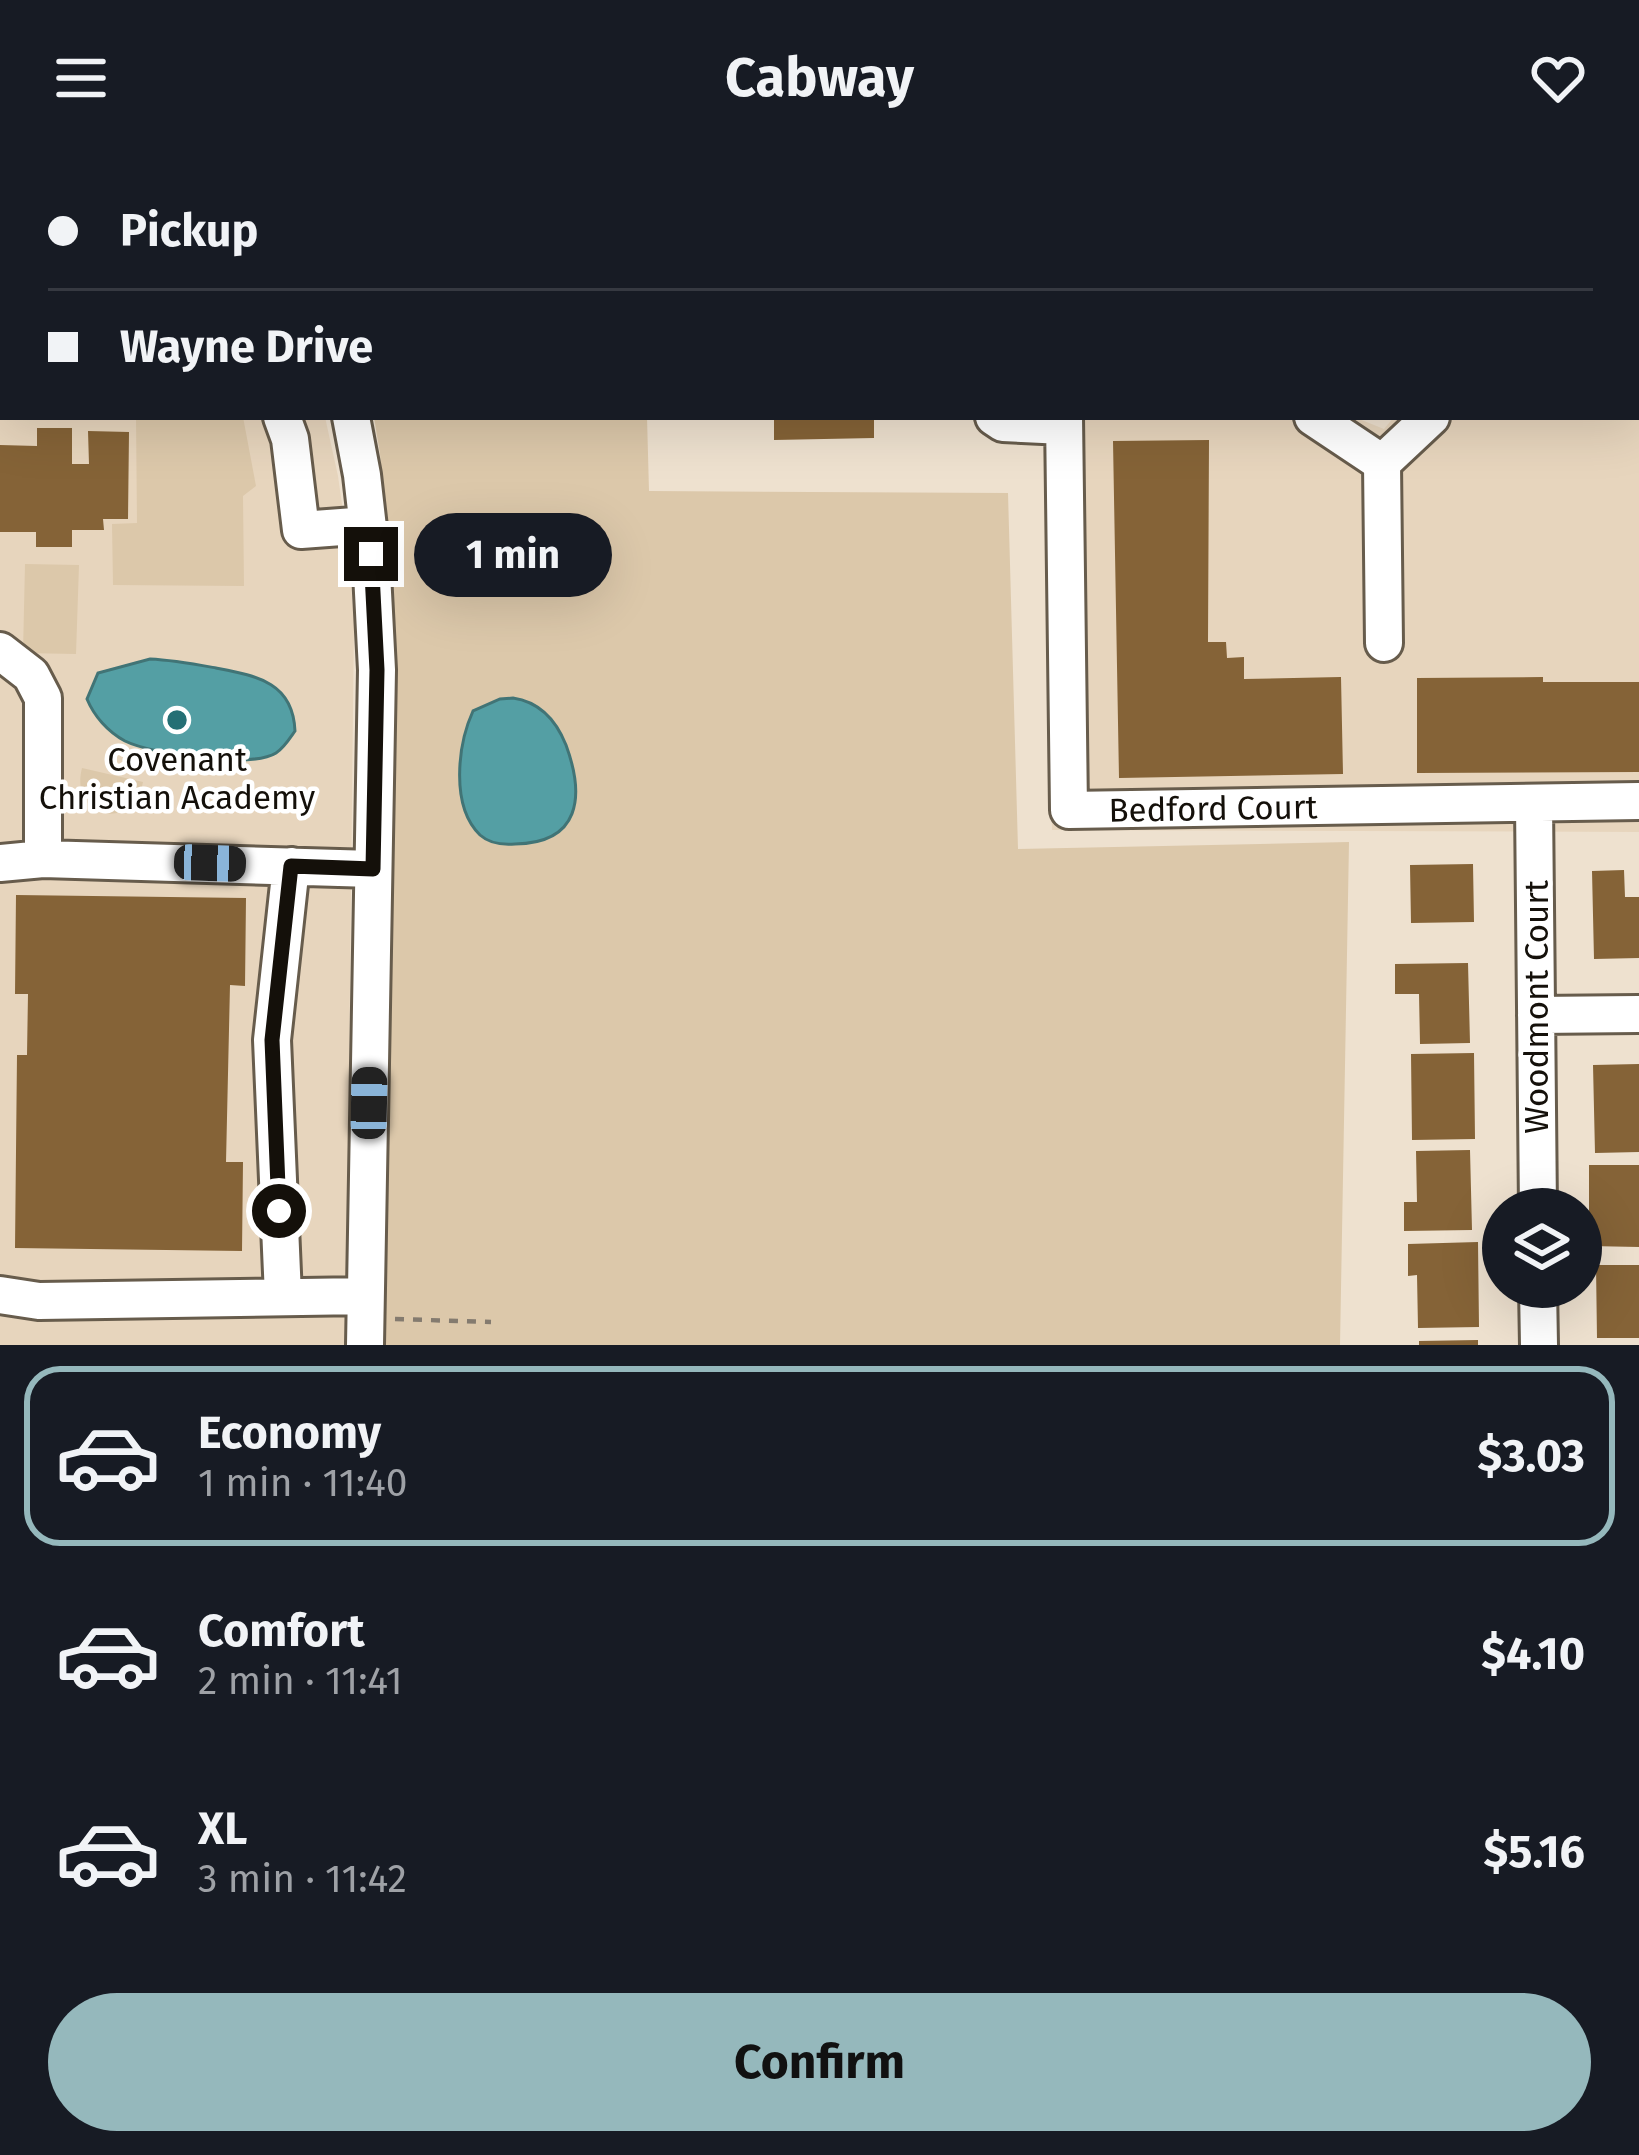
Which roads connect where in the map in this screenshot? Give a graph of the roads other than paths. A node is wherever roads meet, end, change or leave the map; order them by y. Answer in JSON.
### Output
{"nodes":[{"id":1,"x":283,"y":420,"type":"edge"},
{"id":2,"x":351,"y":420,"type":"edge"},
{"id":3,"x":998,"y":420,"type":"edge"},
{"id":4,"x":1318,"y":420,"type":"edge"},
{"id":5,"x":1428,"y":420,"type":"edge"},
{"id":6,"x":1064,"y":422,"type":"edge"},
{"id":7,"x":1382,"y":463,"type":"junction"},
{"id":8,"x":368,"y":525,"type":"junction"},
{"id":9,"x":1384,"y":643,"type":"dead end"},
{"id":10,"x":0,"y":651,"type":"edge"},
{"id":11,"x":1639,"y":801,"type":"edge"},
{"id":12,"x":1534,"y":804,"type":"junction"},
{"id":13,"x":43,"y":859,"type":"junction"},
{"id":14,"x":0,"y":862,"type":"edge"},
{"id":15,"x":291,"y":866,"type":"junction"},
{"id":16,"x":373,"y":869,"type":"junction"},
{"id":17,"x":1639,"y":1014,"type":"edge"},
{"id":18,"x":1536,"y":1015,"type":"junction"},
{"id":19,"x":1538,"y":1188,"type":"edge"},
{"id":20,"x":0,"y":1295,"type":"edge"},
{"id":21,"x":283,"y":1296,"type":"junction"},
{"id":22,"x":1538,"y":1308,"type":"edge"},
{"id":23,"x":366,"y":1320,"type":"edge"},
{"id":24,"x":1539,"y":1345,"type":"edge"}],
"edges":[{"from":1,"to":8,"type":"street"},
{"from":2,"to":8,"type":"street"},
{"from":3,"to":6,"type":"street"},
{"from":4,"to":7,"type":"street"},
{"from":5,"to":7,"type":"street"},
{"from":6,"to":12,"type":"street","name":"Bedford Court"},
{"from":7,"to":9,"type":"street"},
{"from":8,"to":16,"type":"street"},
{"from":10,"to":13,"type":"street"},
{"from":11,"to":12,"type":"street"},
{"from":12,"to":18,"type":"street","name":"Woodmont Court"},
{"from":13,"to":14,"type":"street"},
{"from":13,"to":15,"type":"street"},
{"from":15,"to":16,"type":"street"},
{"from":15,"to":21,"type":"street"},
{"from":16,"to":23,"type":"street"},
{"from":17,"to":18,"type":"street"},
{"from":18,"to":19,"type":"street","name":"Woodmont Court"},
{"from":20,"to":21,"type":"street"},
{"from":21,"to":23,"type":"street"},
{"from":22,"to":24,"type":"street"}]}
